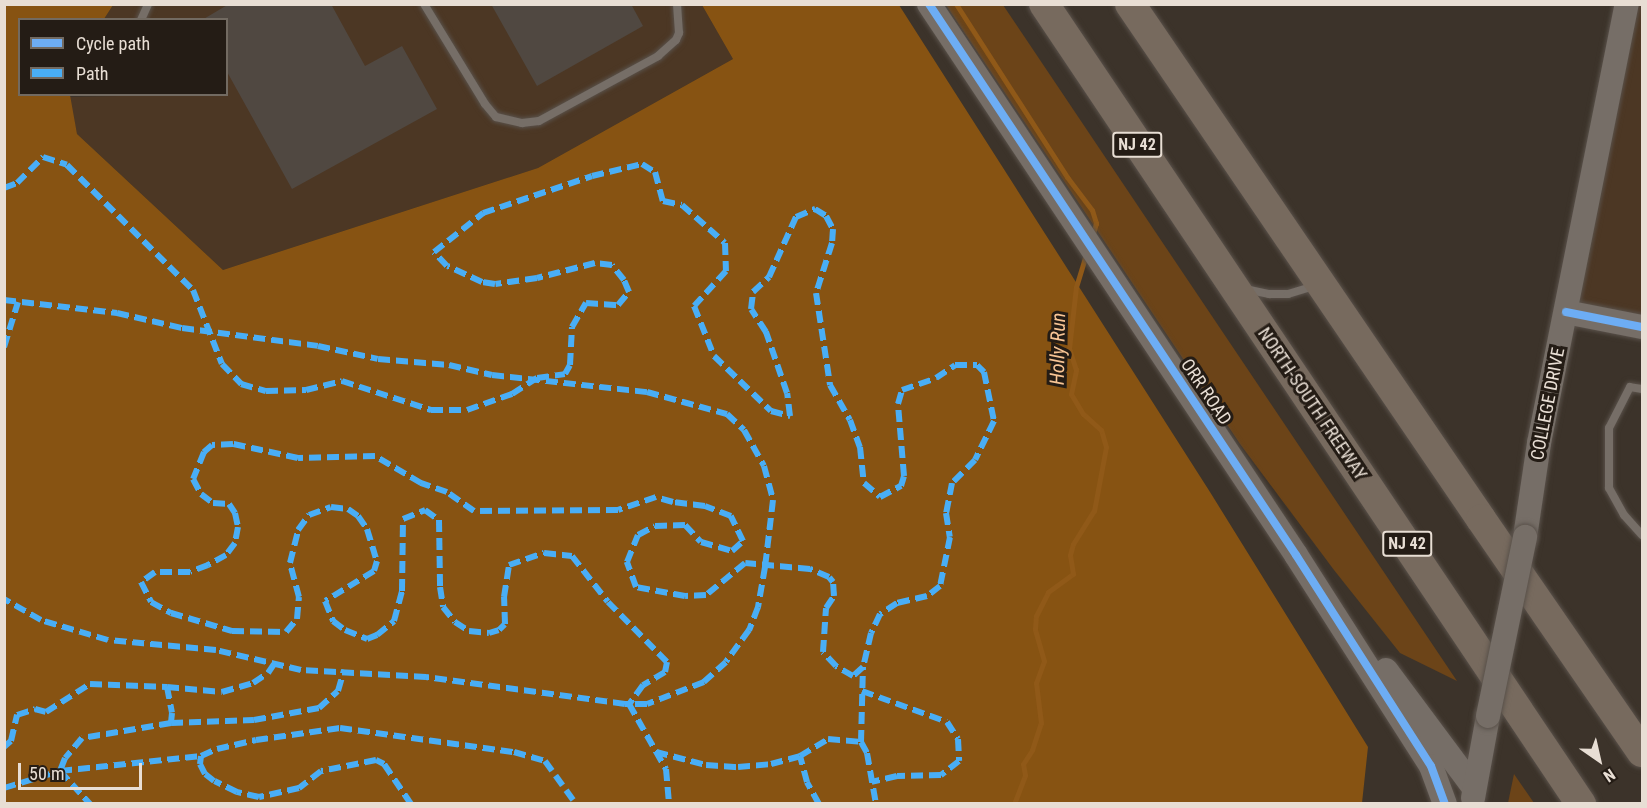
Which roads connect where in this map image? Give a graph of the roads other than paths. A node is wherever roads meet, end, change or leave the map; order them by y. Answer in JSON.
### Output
{"nodes":[{"id":1,"x":148,"y":4,"type":"edge"},
{"id":2,"x":424,"y":4,"type":"edge"},
{"id":3,"x":677,"y":4,"type":"edge"},
{"id":4,"x":929,"y":4,"type":"edge"},
{"id":5,"x":1044,"y":4,"type":"edge"},
{"id":6,"x":1130,"y":4,"type":"edge"},
{"id":7,"x":1627,"y":4,"type":"edge"},
{"id":8,"x":142,"y":18,"type":"edge"},
{"id":9,"x":1320,"y":283,"type":"junction"},
{"id":10,"x":1231,"y":285,"type":"junction"},
{"id":11,"x":1566,"y":312,"type":"junction"},
{"id":12,"x":1642,"y":327,"type":"edge"},
{"id":13,"x":1642,"y":389,"type":"edge"},
{"id":14,"x":1642,"y":536,"type":"edge"},
{"id":15,"x":1296,"y":555,"type":"junction"},
{"id":16,"x":1642,"y":752,"type":"edge"},
{"id":17,"x":1473,"y":796,"type":"edge"},
{"id":18,"x":1445,"y":804,"type":"edge"},
{"id":19,"x":1581,"y":804,"type":"edge"}],
"edges":[{"from":1,"to":8,"type":"lane"},
{"from":2,"to":3,"type":"lane"},
{"from":4,"to":15,"type":"street","name":"ORR ROAD"},
{"from":5,"to":10,"type":"highway","name":"NORTH-SOUTH FREEWAY","number":"NJ 42"},
{"from":6,"to":9,"type":"highway"},
{"from":7,"to":11,"type":"street","name":"COLLEGE DRIVE"},
{"from":9,"to":10,"type":"lane"},
{"from":9,"to":16,"type":"highway"},
{"from":10,"to":19,"type":"highway","name":"NORTH-SOUTH FREEWAY","number":"NJ 42"},
{"from":11,"to":12,"type":"street"},
{"from":11,"to":17,"type":"street","name":"COLLEGE DRIVE","bridge":true},
{"from":13,"to":14,"type":"lane"},
{"from":15,"to":17,"type":"street","name":"ORR ROAD"},
{"from":15,"to":18,"type":"street","name":"ORR ROAD"}]}
